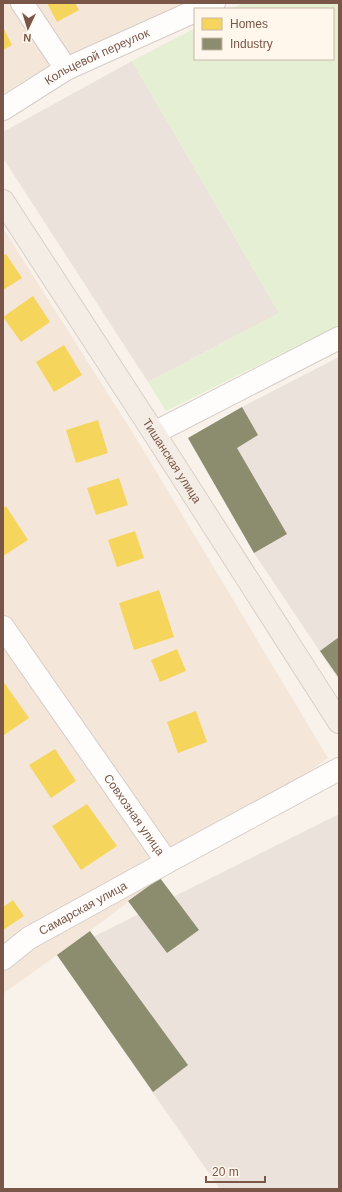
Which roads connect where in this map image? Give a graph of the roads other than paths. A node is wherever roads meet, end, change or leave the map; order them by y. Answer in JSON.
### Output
{"nodes":[{"id":1,"x":22,"y":3,"type":"edge"},
{"id":2,"x":214,"y":3,"type":"edge"},
{"id":3,"x":203,"y":8,"type":"edge"},
{"id":4,"x":194,"y":12,"type":"edge"},
{"id":5,"x":66,"y":69,"type":"junction"},
{"id":6,"x":3,"y":109,"type":"edge"},
{"id":7,"x":3,"y":201,"type":"edge"},
{"id":8,"x":339,"y":338,"type":"edge"},
{"id":9,"x":154,"y":433,"type":"junction"},
{"id":10,"x":3,"y":627,"type":"edge"},
{"id":11,"x":339,"y":722,"type":"edge"},
{"id":12,"x":339,"y":769,"type":"edge"},
{"id":13,"x":167,"y":862,"type":"junction"},
{"id":14,"x":3,"y":959,"type":"edge"}],
"edges":[{"from":1,"to":5,"type":"street"},
{"from":2,"to":3,"type":"street"},
{"from":4,"to":5,"type":"street","name":"Кольцевой переулок"},
{"from":5,"to":6,"type":"street","name":"Кольцевой переулок"},
{"from":7,"to":9,"type":"main road","name":"Тишанская улица"},
{"from":8,"to":9,"type":"street"},
{"from":9,"to":11,"type":"main road","name":"Тишанская улица"},
{"from":10,"to":13,"type":"street","name":"Совхозная улица"},
{"from":12,"to":13,"type":"street","name":"Совхозная улица"},
{"from":13,"to":14,"type":"street","name":"Самарская улица"}]}
